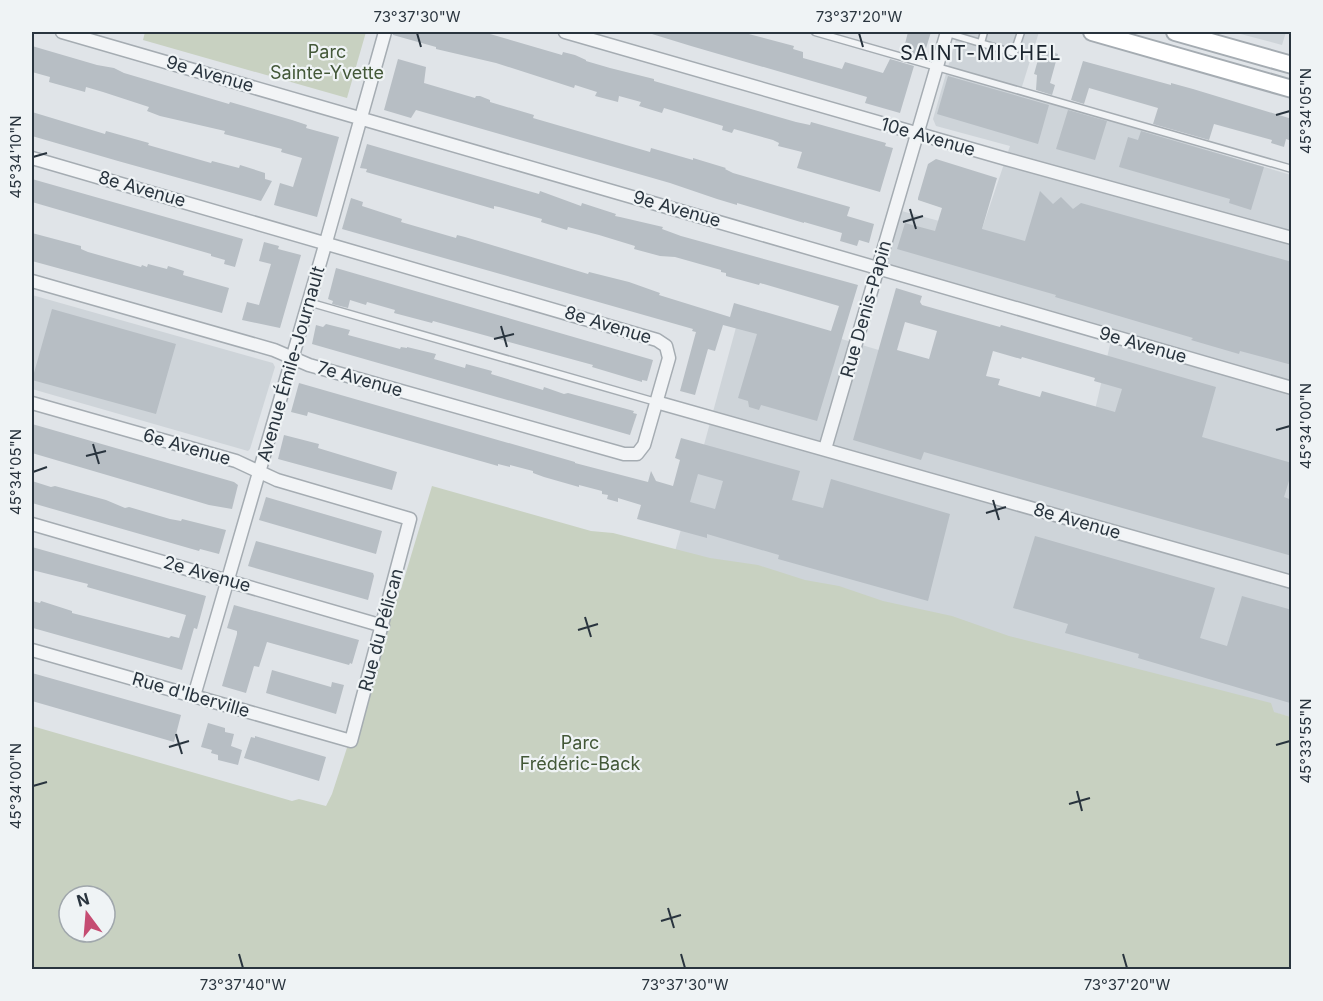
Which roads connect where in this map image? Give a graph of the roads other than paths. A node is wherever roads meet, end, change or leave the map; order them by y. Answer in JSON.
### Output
{"nodes":[{"id":1,"x":62,"y":32,"type":"edge"},
{"id":2,"x":385,"y":32,"type":"edge"},
{"id":3,"x":564,"y":32,"type":"edge"},
{"id":4,"x":815,"y":32,"type":"edge"},
{"id":5,"x":946,"y":32,"type":"edge"},
{"id":6,"x":984,"y":32,"type":"edge"},
{"id":7,"x":1021,"y":32,"type":"edge"},
{"id":8,"x":1092,"y":32,"type":"edge"},
{"id":9,"x":1175,"y":32,"type":"edge"},
{"id":10,"x":981,"y":43,"type":"junction"},
{"id":11,"x":1292,"y":65,"type":"edge"},
{"id":12,"x":936,"y":67,"type":"junction"},
{"id":13,"x":1292,"y":89,"type":"edge"},
{"id":14,"x":360,"y":118,"type":"junction"},
{"id":15,"x":918,"y":134,"type":"junction"},
{"id":16,"x":32,"y":158,"type":"edge"},
{"id":17,"x":1292,"y":169,"type":"edge"},
{"id":18,"x":1292,"y":238,"type":"edge"},
{"id":19,"x":326,"y":242,"type":"junction"},
{"id":20,"x":878,"y":268,"type":"junction"},
{"id":21,"x":32,"y":281,"type":"edge"},
{"id":22,"x":309,"y":302,"type":"junction"},
{"id":23,"x":293,"y":358,"type":"junction"},
{"id":24,"x":1292,"y":388,"type":"edge"},
{"id":25,"x":656,"y":402,"type":"junction"},
{"id":26,"x":32,"y":403,"type":"edge"},
{"id":27,"x":825,"y":449,"type":"junction"},
{"id":28,"x":259,"y":472,"type":"junction"},
{"id":29,"x":410,"y":519,"type":"joint"},
{"id":30,"x":32,"y":524,"type":"edge"},
{"id":31,"x":228,"y":580,"type":"junction"},
{"id":32,"x":1292,"y":582,"type":"edge"},
{"id":33,"x":383,"y":626,"type":"junction"},
{"id":34,"x":32,"y":650,"type":"edge"},
{"id":35,"x":194,"y":696,"type":"junction"},
{"id":36,"x":351,"y":741,"type":"joint"}],
"edges":[{"from":1,"to":14,"type":"street","name":"9e Avenue"},
{"from":2,"to":14,"type":"street","name":"Avenue Émile-Journault"},
{"from":3,"to":15,"type":"street","name":"10e Avenue"},
{"from":4,"to":12,"type":"lane"},
{"from":5,"to":10,"type":"lane"},
{"from":5,"to":12,"type":"street","name":"Rue Denis-Papin"},
{"from":6,"to":10,"type":"lane"},
{"from":7,"to":10,"type":"lane"},
{"from":8,"to":13,"type":"main road"},
{"from":9,"to":11,"type":"main road"},
{"from":12,"to":15,"type":"street","name":"Rue Denis-Papin"},
{"from":12,"to":17,"type":"lane"},
{"from":14,"to":19,"type":"street","name":"Avenue Émile-Journault"},
{"from":14,"to":20,"type":"street","name":"9e Avenue"},
{"from":15,"to":18,"type":"street","name":"10e Avenue"},
{"from":15,"to":20,"type":"street","name":"Rue Denis-Papin"},
{"from":16,"to":19,"type":"street","name":"8e Avenue"},
{"from":19,"to":22,"type":"street","name":"Avenue Émile-Journault"},
{"from":19,"to":25,"type":"street","name":"8e Avenue"},
{"from":20,"to":24,"type":"street","name":"9e Avenue"},
{"from":20,"to":27,"type":"street","name":"Rue Denis-Papin"},
{"from":21,"to":23,"type":"street","name":"7e Avenue"},
{"from":22,"to":23,"type":"street","name":"Avenue Émile-Journault"},
{"from":22,"to":25,"type":"lane"},
{"from":23,"to":25,"type":"street","name":"7e Avenue"},
{"from":23,"to":28,"type":"street","name":"Avenue Émile-Journault"},
{"from":25,"to":27,"type":"street","name":"8e Avenue"},
{"from":26,"to":28,"type":"street","name":"6e Avenue"},
{"from":27,"to":32,"type":"street","name":"8e Avenue"},
{"from":28,"to":29,"type":"street","name":"6e Avenue"},
{"from":28,"to":31,"type":"street","name":"Avenue Émile-Journault"},
{"from":29,"to":33,"type":"street","name":"Rue du Pélican"},
{"from":30,"to":31,"type":"street","name":"2e Avenue"},
{"from":31,"to":33,"type":"street","name":"2e Avenue"},
{"from":31,"to":35,"type":"street","name":"Avenue Émile-Journault"},
{"from":33,"to":36,"type":"street","name":"Rue du Pélican"},
{"from":34,"to":35,"type":"street","name":"Rue d'Iberville"},
{"from":35,"to":36,"type":"street","name":"Rue d'Iberville"}]}
